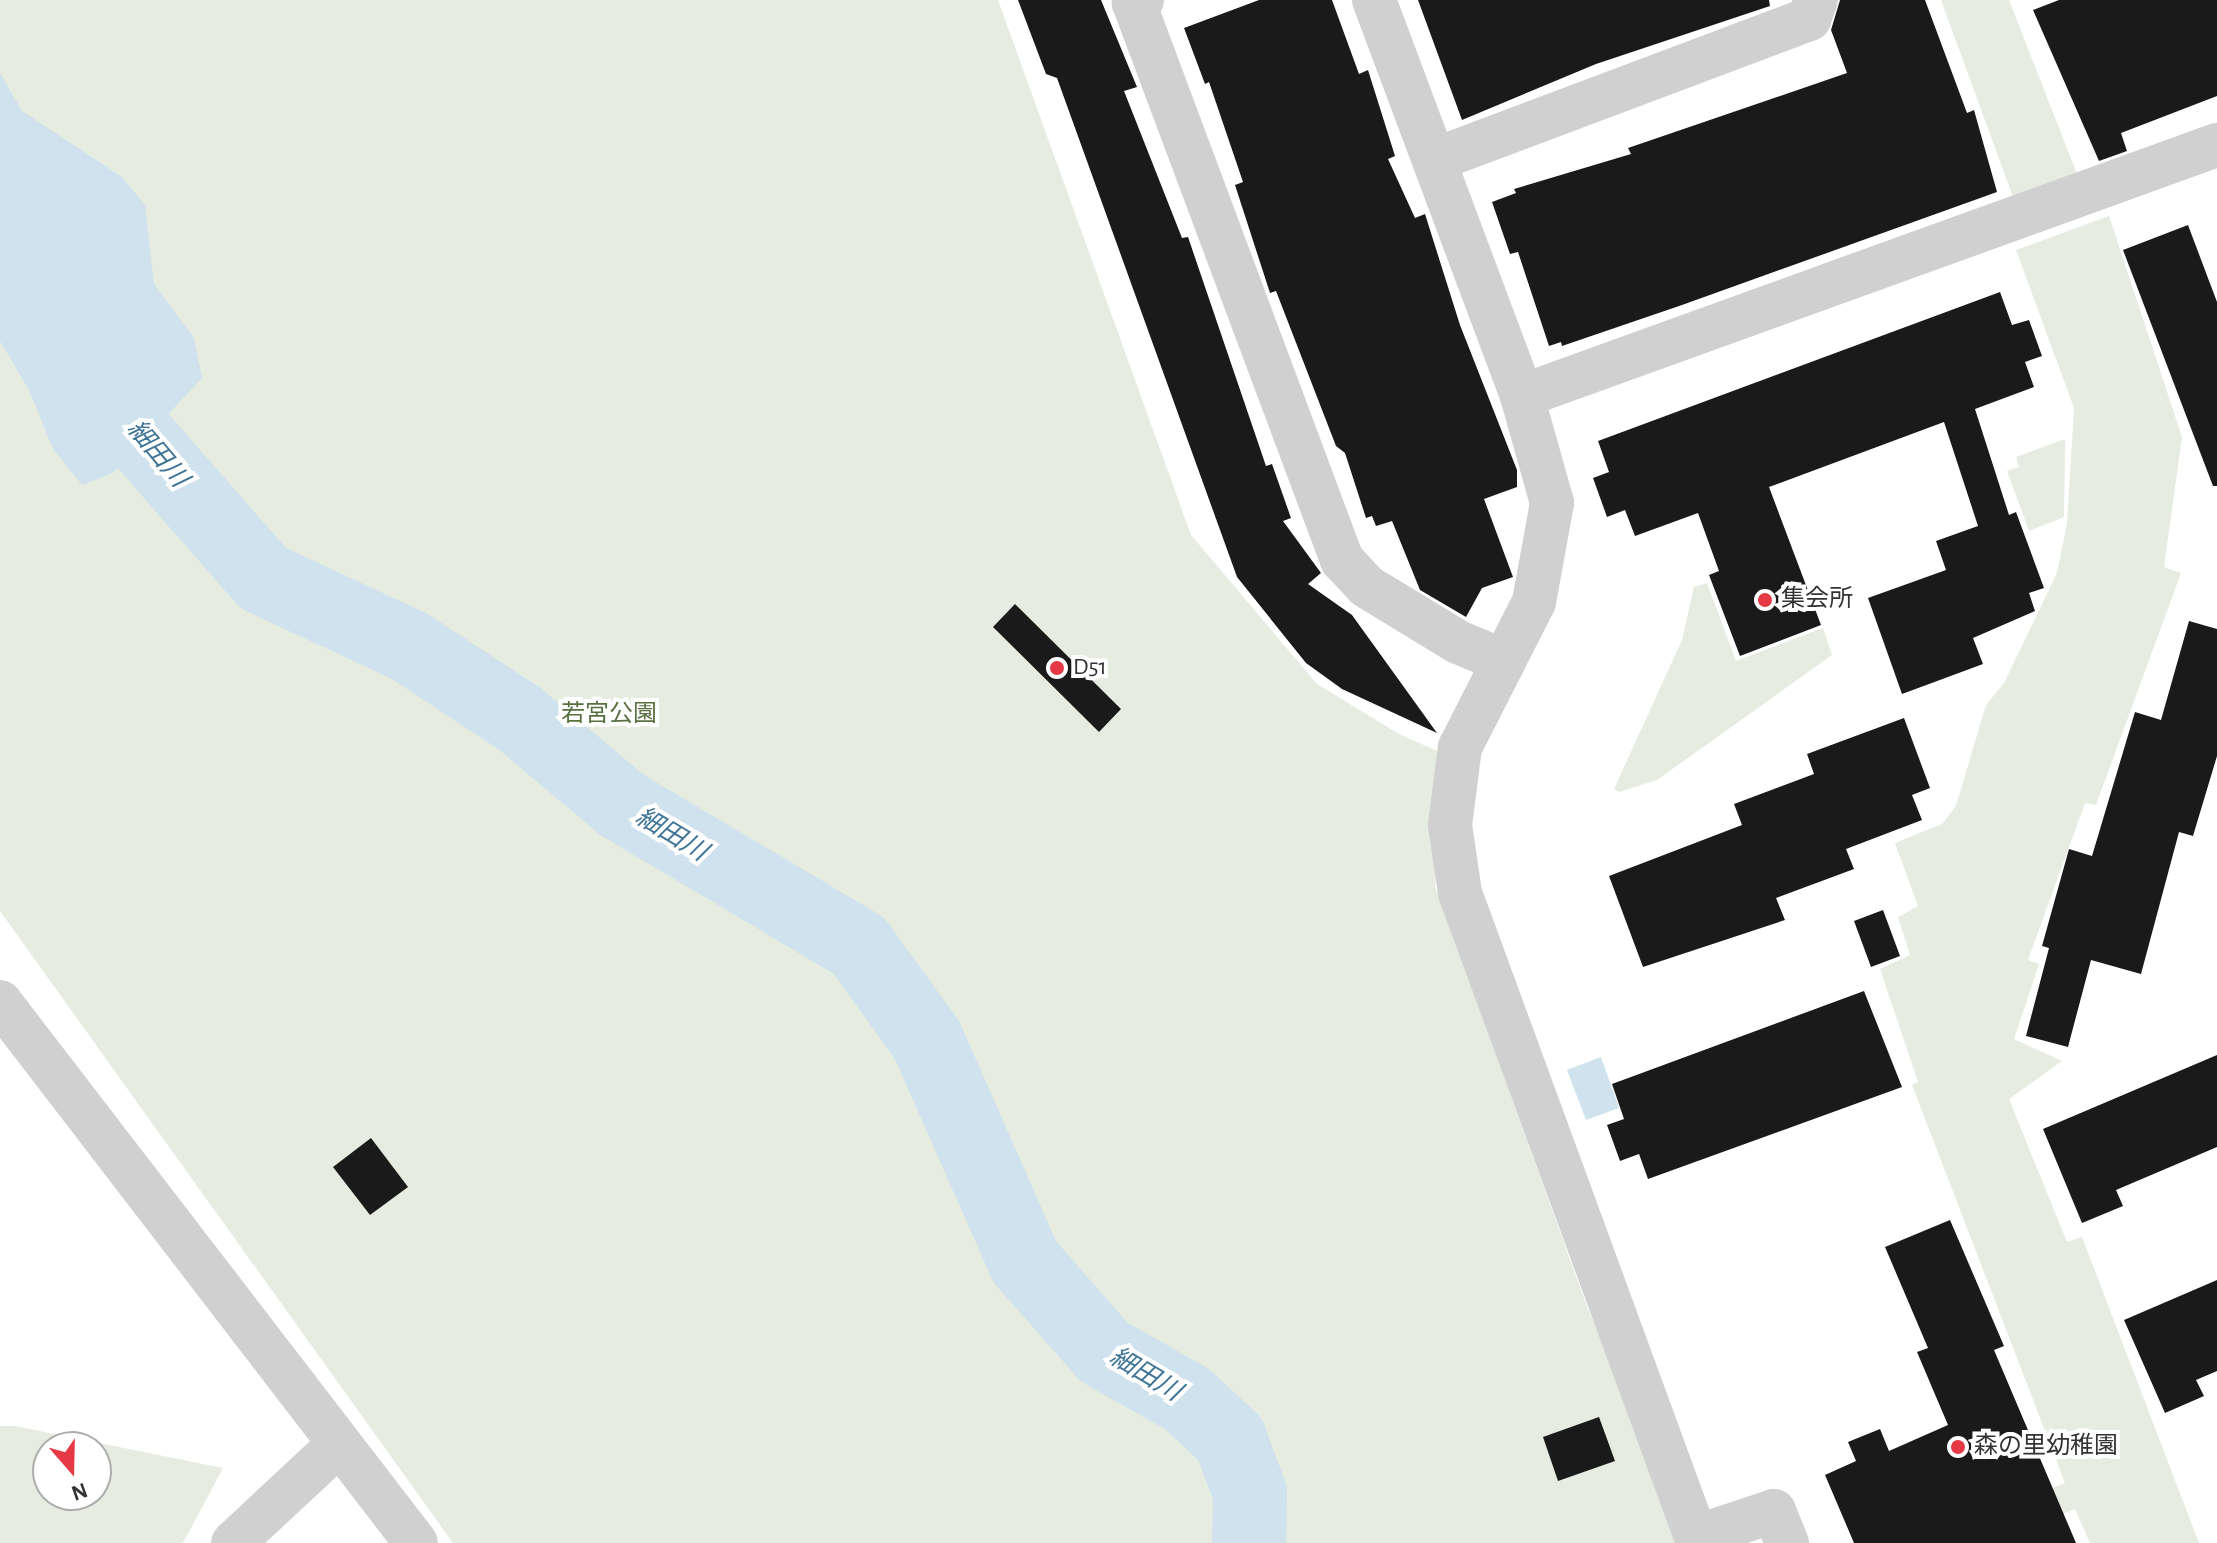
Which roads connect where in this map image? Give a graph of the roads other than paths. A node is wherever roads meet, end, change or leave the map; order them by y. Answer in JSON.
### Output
{"nodes":[{"id":1,"x":1142,"y":0,"type":"edge"},
{"id":2,"x":1374,"y":0,"type":"edge"},
{"id":3,"x":1816,"y":0,"type":"edge"},
{"id":4,"x":1434,"y":160,"type":"junction"},
{"id":5,"x":2212,"y":160,"type":"edge"},
{"id":6,"x":1522,"y":396,"type":"junction"},
{"id":7,"x":1501,"y":660,"type":"junction"},
{"id":8,"x":0,"y":1002,"type":"edge"},
{"id":9,"x":338,"y":1445,"type":"junction"},
{"id":10,"x":233,"y":1543,"type":"edge"},
{"id":11,"x":416,"y":1543,"type":"edge"},
{"id":12,"x":1787,"y":1543,"type":"edge"}],
"edges":[{"from":1,"to":7,"type":"street"},
{"from":2,"to":4,"type":"street"},
{"from":3,"to":4,"type":"street"},
{"from":4,"to":6,"type":"street"},
{"from":5,"to":6,"type":"street"},
{"from":6,"to":7,"type":"street"},
{"from":7,"to":12,"type":"street"},
{"from":8,"to":9,"type":"street"},
{"from":9,"to":10,"type":"street"},
{"from":9,"to":11,"type":"street"}]}
